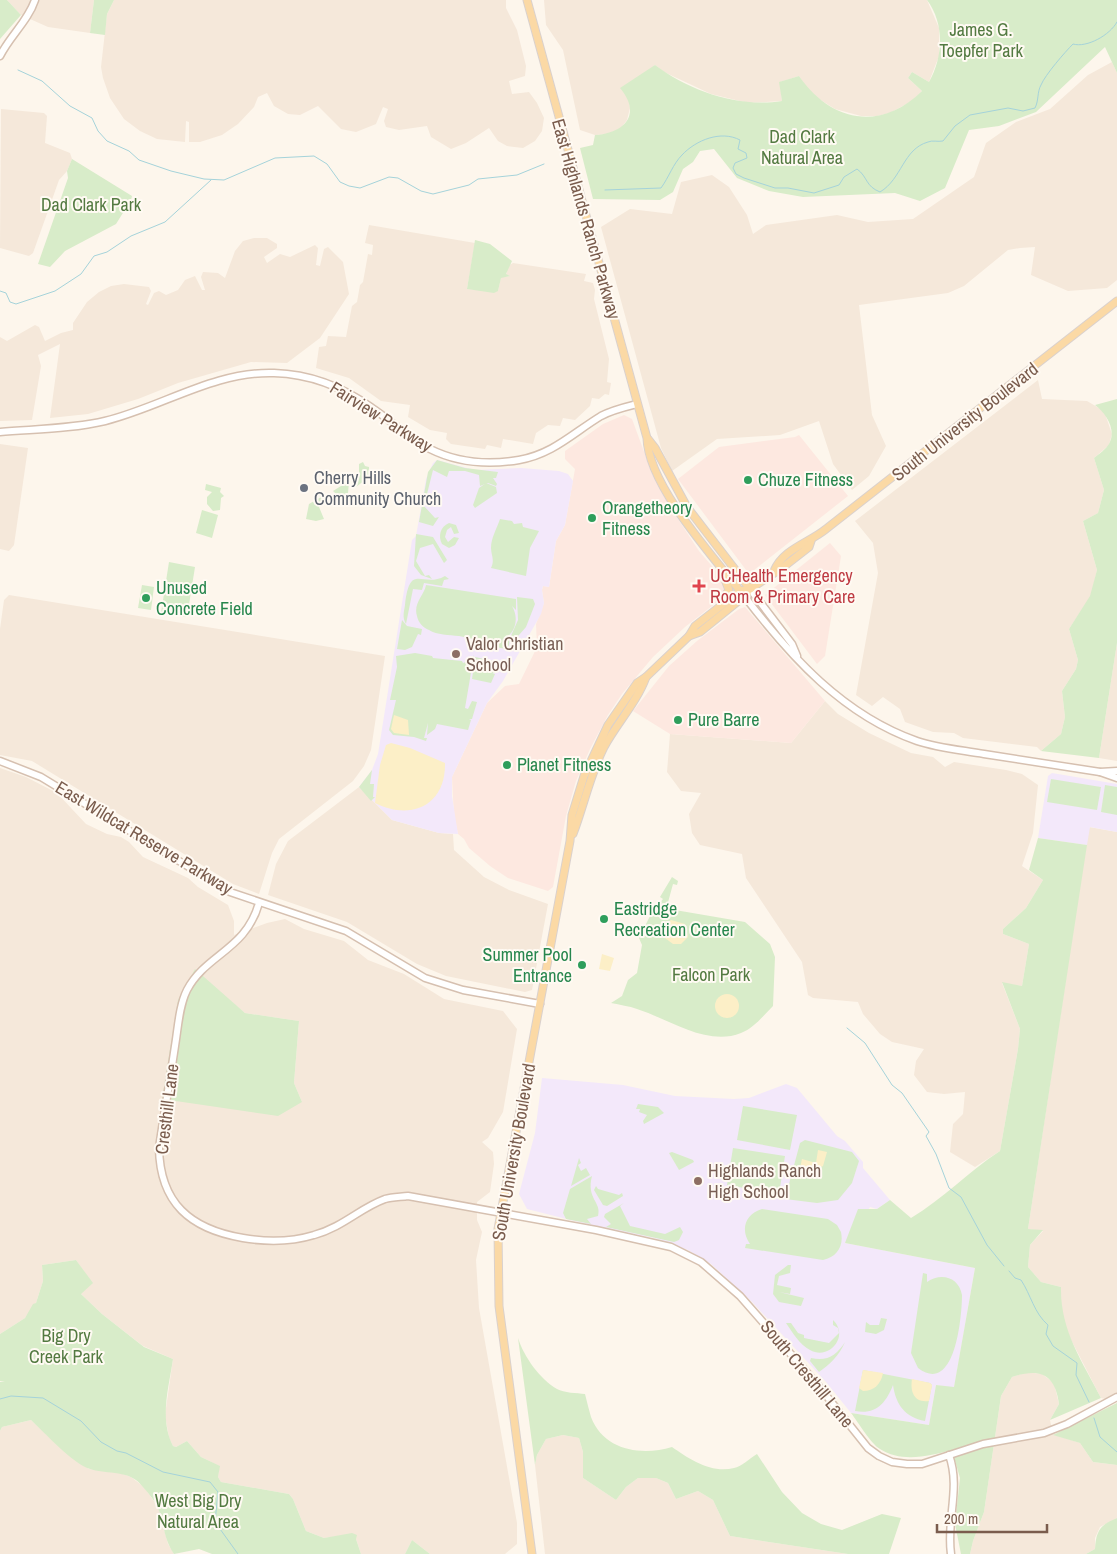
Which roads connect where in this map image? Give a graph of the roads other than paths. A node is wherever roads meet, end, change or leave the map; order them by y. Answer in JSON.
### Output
{"nodes":[{"id":1,"x":35,"y":0,"type":"edge"},
{"id":2,"x":527,"y":0,"type":"edge"},
{"id":3,"x":0,"y":56,"type":"edge"},
{"id":4,"x":1117,"y":300,"type":"edge"},
{"id":5,"x":637,"y":404,"type":"junction"},
{"id":6,"x":0,"y":432,"type":"edge"},
{"id":7,"x":647,"y":438,"type":"junction"},
{"id":8,"x":718,"y":563,"type":"junction"},
{"id":9,"x":750,"y":589,"type":"junction"},
{"id":10,"x":743,"y":594,"type":"junction"},
{"id":11,"x":712,"y":613,"type":"junction"},
{"id":12,"x":689,"y":636,"type":"junction"},
{"id":13,"x":797,"y":657,"type":"junction"},
{"id":14,"x":646,"y":677,"type":"junction"},
{"id":15,"x":615,"y":713,"type":"junction"},
{"id":16,"x":607,"y":742,"type":"junction"},
{"id":17,"x":0,"y":761,"type":"edge"},
{"id":18,"x":1100,"y":772,"type":"junction"},
{"id":19,"x":1117,"y":772,"type":"edge"},
{"id":20,"x":1117,"y":778,"type":"edge"},
{"id":21,"x":570,"y":841,"type":"junction"},
{"id":22,"x":259,"y":903,"type":"junction"},
{"id":23,"x":540,"y":1004,"type":"junction"},
{"id":24,"x":500,"y":1212,"type":"junction"},
{"id":25,"x":1117,"y":1397,"type":"edge"},
{"id":26,"x":949,"y":1455,"type":"junction"},
{"id":27,"x":532,"y":1554,"type":"edge"},
{"id":28,"x":951,"y":1554,"type":"edge"}],
"edges":[{"from":1,"to":3,"type":"main road"},
{"from":2,"to":5,"type":"main road","name":"East Highlands Ranch Parkway"},
{"from":4,"to":9,"type":"main road","name":"South University Boulevard"},
{"from":5,"to":6,"type":"main road","name":"Fairview Parkway"},
{"from":5,"to":7,"type":"main road","name":"East Highlands Ranch Parkway"},
{"from":7,"to":8,"type":"main road","name":"East Highlands Ranch Parkway"},
{"from":7,"to":9,"type":"main road","name":"East Highlands Ranch Parkway"},
{"from":8,"to":10,"type":"main road","name":"East Highlands Ranch Parkway"},
{"from":8,"to":11,"type":"main road"},
{"from":9,"to":10,"type":"main road","name":"South University Boulevard"},
{"from":9,"to":13,"type":"main road"},
{"from":10,"to":11,"type":"main road","name":"South University Boulevard"},
{"from":10,"to":12,"type":"main road","name":"South University Boulevard"},
{"from":10,"to":13,"type":"main road"},
{"from":11,"to":12,"type":"main road","name":"South University Boulevard"},
{"from":12,"to":14,"type":"main road","name":"South University Boulevard"},
{"from":13,"to":18,"type":"main road"},
{"from":14,"to":15,"type":"main road","name":"South University Boulevard"},
{"from":14,"to":16,"type":"main road","name":"South University Boulevard"},
{"from":15,"to":16,"type":"main road"},
{"from":15,"to":21,"type":"main road","name":"South University Boulevard"},
{"from":16,"to":21,"type":"main road","name":"South University Boulevard"},
{"from":17,"to":22,"type":"main road","name":"East Wildcat Reserve Parkway"},
{"from":18,"to":19,"type":"main road"},
{"from":18,"to":20,"type":"main road"},
{"from":21,"to":23,"type":"main road","name":"South University Boulevard"},
{"from":22,"to":23,"type":"main road","name":"East Wildcat Reserve Parkway"},
{"from":22,"to":24,"type":"main road","name":"Cresthill Lane"},
{"from":23,"to":24,"type":"main road","name":"South University Boulevard"},
{"from":24,"to":26,"type":"main road","name":"South Cresthill Lane"},
{"from":24,"to":27,"type":"main road","name":"South University Boulevard"},
{"from":25,"to":26,"type":"main road","name":"South Cresthill Lane"},
{"from":26,"to":28,"type":"main road"}]}
